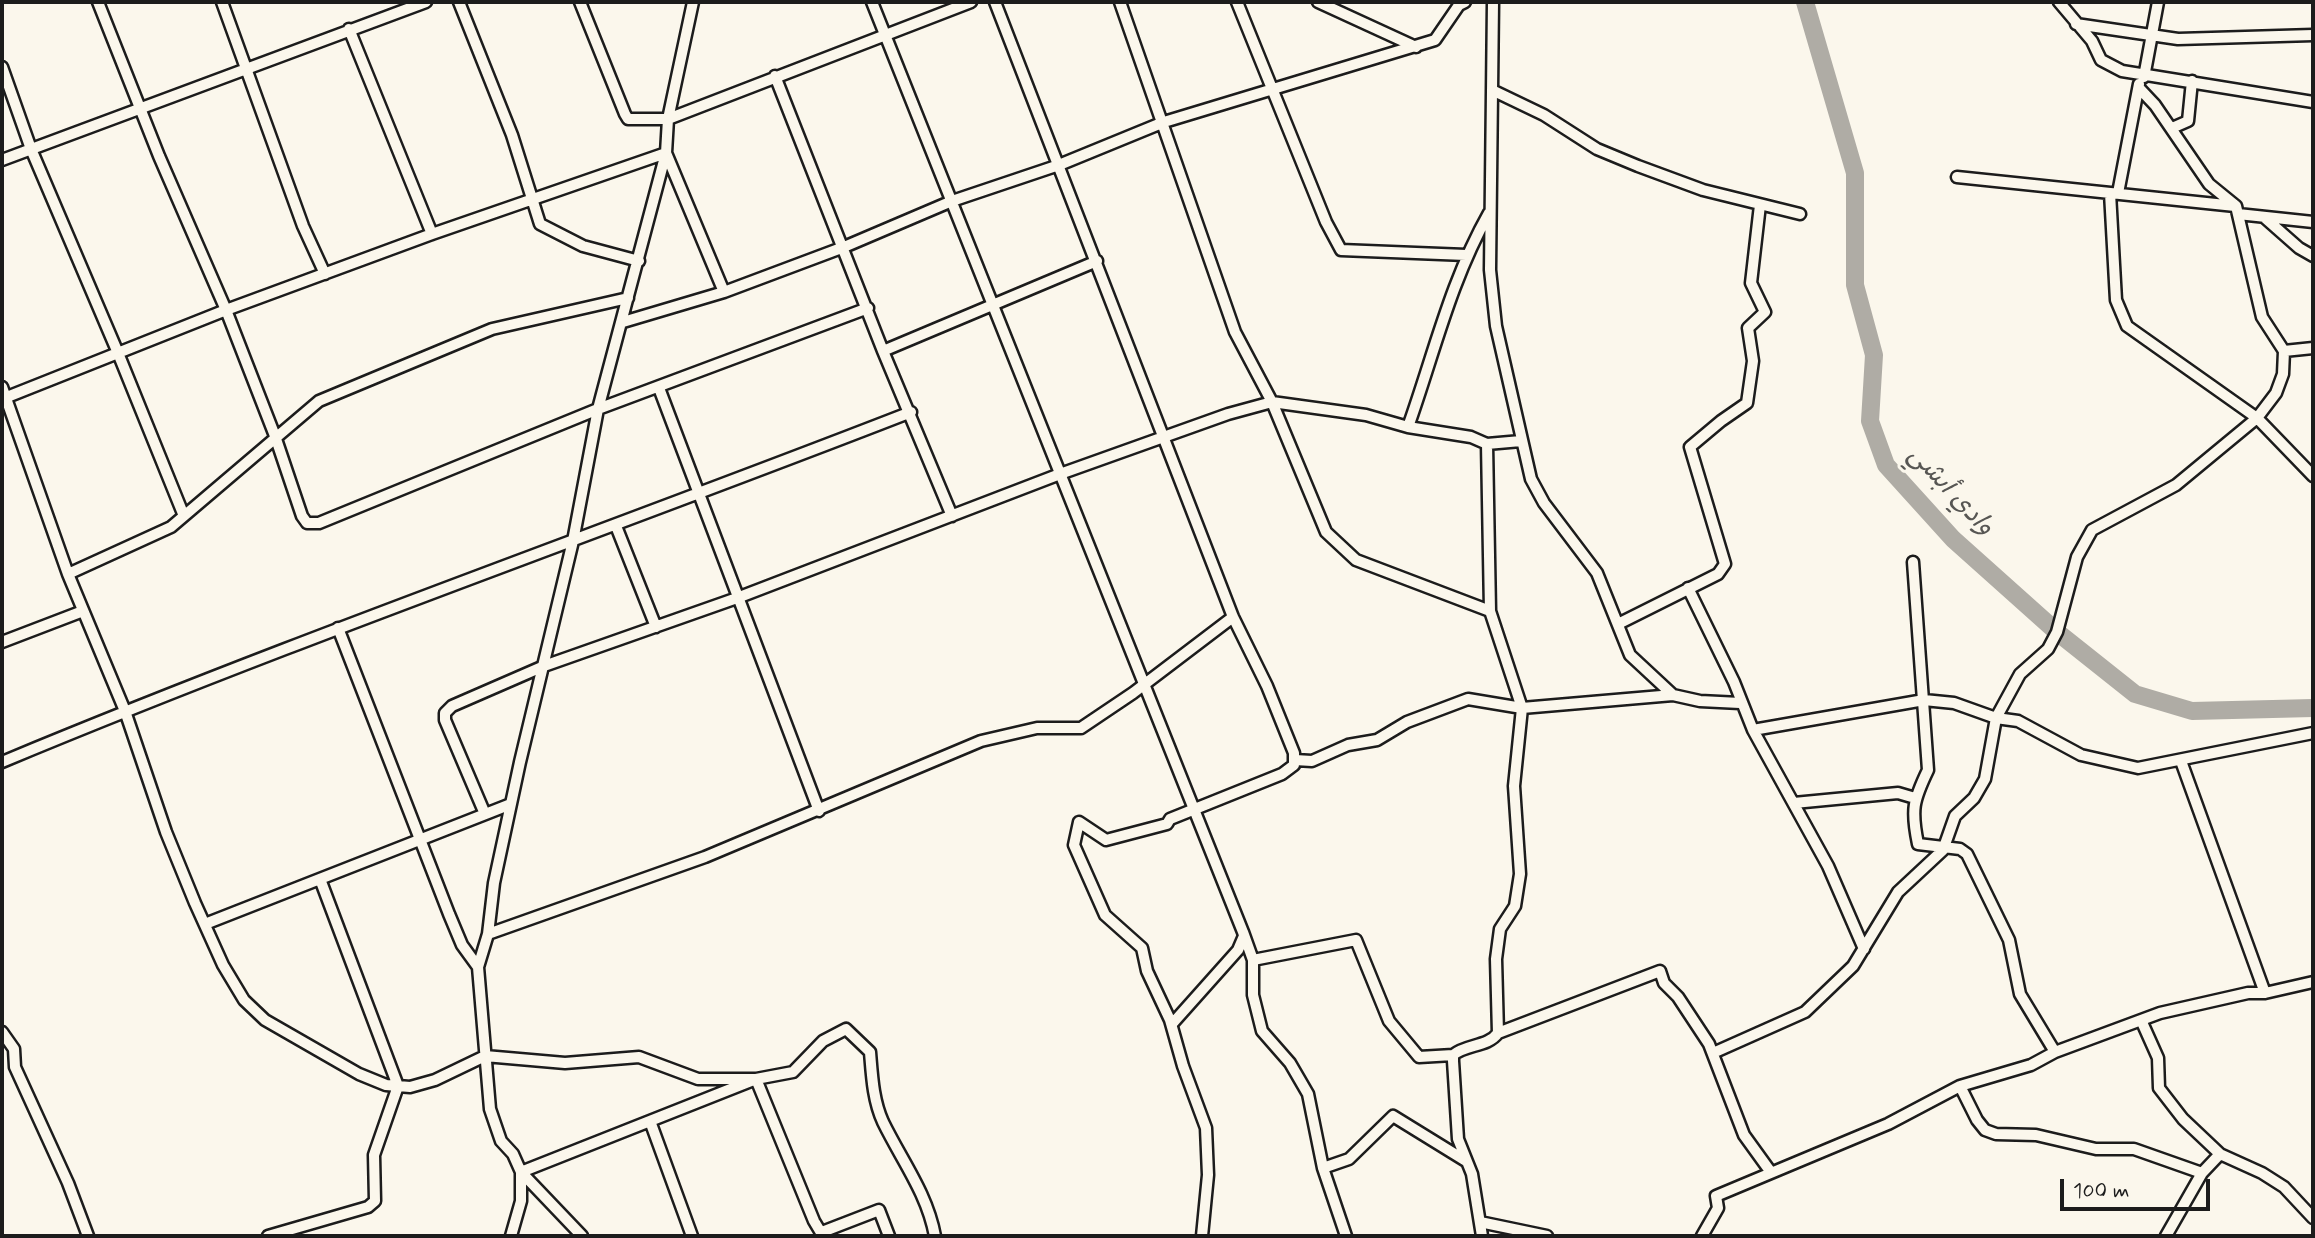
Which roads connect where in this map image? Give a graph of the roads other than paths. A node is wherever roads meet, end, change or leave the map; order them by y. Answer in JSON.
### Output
{"nodes":[{"id":1,"x":98,"y":2,"type":"edge"},
{"id":2,"x":222,"y":2,"type":"edge"},
{"id":3,"x":426,"y":2,"type":"edge"},
{"id":4,"x":459,"y":2,"type":"edge"},
{"id":5,"x":580,"y":2,"type":"edge"},
{"id":6,"x":693,"y":2,"type":"edge"},
{"id":7,"x":872,"y":2,"type":"edge"},
{"id":8,"x":971,"y":2,"type":"edge"},
{"id":9,"x":995,"y":2,"type":"edge"},
{"id":10,"x":1120,"y":2,"type":"edge"},
{"id":11,"x":1237,"y":2,"type":"edge"},
{"id":12,"x":1318,"y":2,"type":"edge"},
{"id":13,"x":1465,"y":2,"type":"edge"},
{"id":14,"x":1493,"y":2,"type":"edge"},
{"id":15,"x":2059,"y":2,"type":"edge"},
{"id":16,"x":2158,"y":2,"type":"edge"},
{"id":17,"x":2076,"y":24,"type":"junction"},
{"id":18,"x":349,"y":29,"type":"junction"},
{"id":19,"x":886,"y":34,"type":"junction"},
{"id":20,"x":2313,"y":35,"type":"edge"},
{"id":21,"x":2153,"y":36,"type":"junction"},
{"id":22,"x":1417,"y":47,"type":"junction"},
{"id":23,"x":2,"y":66,"type":"edge"},
{"id":24,"x":245,"y":68,"type":"junction"},
{"id":25,"x":775,"y":76,"type":"junction"},
{"id":26,"x":2142,"y":77,"type":"junction"},
{"id":27,"x":4,"y":79,"type":"edge"},
{"id":28,"x":2192,"y":81,"type":"junction"},
{"id":29,"x":2139,"y":88,"type":"junction"},
{"id":30,"x":1271,"y":89,"type":"junction"},
{"id":31,"x":1494,"y":91,"type":"junction"},
{"id":32,"x":2313,"y":102,"type":"edge"},
{"id":33,"x":141,"y":107,"type":"junction"},
{"id":34,"x":668,"y":119,"type":"junction"},
{"id":35,"x":1164,"y":122,"type":"junction"},
{"id":36,"x":2172,"y":128,"type":"junction"},
{"id":37,"x":31,"y":149,"type":"junction"},
{"id":38,"x":666,"y":153,"type":"junction"},
{"id":39,"x":2,"y":160,"type":"edge"},
{"id":40,"x":1059,"y":165,"type":"junction"},
{"id":41,"x":1957,"y":177,"type":"dead end"},
{"id":42,"x":2114,"y":193,"type":"junction"},
{"id":43,"x":535,"y":201,"type":"junction"},
{"id":44,"x":952,"y":201,"type":"junction"},
{"id":45,"x":1760,"y":205,"type":"junction"},
{"id":46,"x":2237,"y":210,"type":"junction"},
{"id":47,"x":1490,"y":211,"type":"junction"},
{"id":48,"x":1800,"y":214,"type":"dead end"},
{"id":49,"x":2265,"y":218,"type":"junction"},
{"id":50,"x":2313,"y":222,"type":"edge"},
{"id":51,"x":432,"y":234,"type":"junction"},
{"id":52,"x":844,"y":247,"type":"junction"},
{"id":53,"x":1466,"y":255,"type":"junction"},
{"id":54,"x":2313,"y":256,"type":"edge"},
{"id":55,"x":639,"y":261,"type":"junction"},
{"id":56,"x":1097,"y":261,"type":"junction"},
{"id":57,"x":325,"y":274,"type":"junction"},
{"id":58,"x":724,"y":292,"type":"junction"},
{"id":59,"x":628,"y":298,"type":"junction"},
{"id":60,"x":994,"y":305,"type":"junction"},
{"id":61,"x":867,"y":308,"type":"junction"},
{"id":62,"x":226,"y":310,"type":"junction"},
{"id":63,"x":623,"y":322,"type":"junction"},
{"id":64,"x":2313,"y":348,"type":"edge"},
{"id":65,"x":883,"y":351,"type":"junction"},
{"id":66,"x":2284,"y":351,"type":"junction"},
{"id":67,"x":118,"y":353,"type":"junction"},
{"id":68,"x":659,"y":388,"type":"junction"},
{"id":69,"x":3,"y":394,"type":"edge"},
{"id":70,"x":1272,"y":402,"type":"junction"},
{"id":71,"x":598,"y":409,"type":"junction"},
{"id":72,"x":911,"y":412,"type":"junction"},
{"id":73,"x":2257,"y":418,"type":"junction"},
{"id":74,"x":1408,"y":427,"type":"junction"},
{"id":75,"x":275,"y":436,"type":"junction"},
{"id":76,"x":1163,"y":438,"type":"junction"},
{"id":77,"x":1521,"y":441,"type":"junction"},
{"id":78,"x":1487,"y":444,"type":"junction"},
{"id":79,"x":1059,"y":474,"type":"junction"},
{"id":80,"x":2313,"y":476,"type":"edge"},
{"id":81,"x":698,"y":495,"type":"junction"},
{"id":82,"x":184,"y":516,"type":"junction"},
{"id":83,"x":953,"y":516,"type":"junction"},
{"id":84,"x":616,"y":526,"type":"junction"},
{"id":85,"x":573,"y":541,"type":"junction"},
{"id":86,"x":1913,"y":562,"type":"dead end"},
{"id":87,"x":68,"y":574,"type":"junction"},
{"id":88,"x":1688,"y":588,"type":"junction"},
{"id":89,"x":737,"y":598,"type":"junction"},
{"id":90,"x":83,"y":611,"type":"junction"},
{"id":91,"x":1490,"y":611,"type":"junction"},
{"id":92,"x":1233,"y":617,"type":"junction"},
{"id":93,"x":1618,"y":624,"type":"junction"},
{"id":94,"x":656,"y":626,"type":"junction"},
{"id":95,"x":338,"y":628,"type":"junction"},
{"id":96,"x":2,"y":642,"type":"edge"},
{"id":97,"x":544,"y":666,"type":"junction"},
{"id":98,"x":1145,"y":683,"type":"junction"},
{"id":99,"x":1673,"y":695,"type":"junction"},
{"id":100,"x":1924,"y":700,"type":"junction"},
{"id":101,"x":1740,"y":703,"type":"junction"},
{"id":102,"x":1522,"y":708,"type":"junction"},
{"id":103,"x":125,"y":711,"type":"junction"},
{"id":104,"x":1996,"y":718,"type":"junction"},
{"id":105,"x":1753,"y":730,"type":"junction"},
{"id":106,"x":2313,"y":733,"type":"edge"},
{"id":107,"x":1295,"y":760,"type":"junction"},
{"id":108,"x":2181,"y":761,"type":"junction"},
{"id":109,"x":2,"y":762,"type":"edge"},
{"id":110,"x":1915,"y":798,"type":"junction"},
{"id":111,"x":1794,"y":803,"type":"junction"},
{"id":112,"x":511,"y":804,"type":"junction"},
{"id":113,"x":819,"y":811,"type":"junction"},
{"id":114,"x":1192,"y":812,"type":"junction"},
{"id":115,"x":485,"y":814,"type":"junction"},
{"id":116,"x":423,"y":839,"type":"junction"},
{"id":117,"x":1943,"y":850,"type":"junction"},
{"id":118,"x":320,"y":879,"type":"junction"},
{"id":119,"x":205,"y":924,"type":"junction"},
{"id":120,"x":488,"y":934,"type":"junction"},
{"id":121,"x":1244,"y":936,"type":"junction"},
{"id":122,"x":1864,"y":949,"type":"junction"},
{"id":123,"x":1253,"y":960,"type":"junction"},
{"id":124,"x":478,"y":967,"type":"junction"},
{"id":125,"x":2313,"y":982,"type":"edge"},
{"id":126,"x":2265,"y":993,"type":"junction"},
{"id":127,"x":2141,"y":1020,"type":"junction"},
{"id":128,"x":1172,"y":1024,"type":"junction"},
{"id":129,"x":2,"y":1032,"type":"edge"},
{"id":130,"x":1498,"y":1033,"type":"junction"},
{"id":131,"x":2055,"y":1052,"type":"junction"},
{"id":132,"x":1713,"y":1053,"type":"junction"},
{"id":133,"x":1453,"y":1055,"type":"junction"},
{"id":134,"x":485,"y":1056,"type":"junction"},
{"id":135,"x":756,"y":1079,"type":"junction"},
{"id":136,"x":398,"y":1086,"type":"junction"},
{"id":137,"x":1960,"y":1086,"type":"junction"},
{"id":138,"x":650,"y":1121,"type":"junction"},
{"id":139,"x":2220,"y":1154,"type":"junction"},
{"id":140,"x":1466,"y":1161,"type":"junction"},
{"id":141,"x":1323,"y":1168,"type":"junction"},
{"id":142,"x":1770,"y":1171,"type":"junction"},
{"id":143,"x":521,"y":1172,"type":"junction"},
{"id":144,"x":2202,"y":1173,"type":"junction"},
{"id":145,"x":2313,"y":1218,"type":"edge"},
{"id":146,"x":1480,"y":1222,"type":"junction"},
{"id":147,"x":822,"y":1234,"type":"edge"},
{"id":148,"x":88,"y":1236,"type":"edge"},
{"id":149,"x":268,"y":1236,"type":"edge"},
{"id":150,"x":511,"y":1236,"type":"edge"},
{"id":151,"x":582,"y":1236,"type":"edge"},
{"id":152,"x":692,"y":1236,"type":"edge"},
{"id":153,"x":889,"y":1236,"type":"edge"},
{"id":154,"x":935,"y":1236,"type":"edge"},
{"id":155,"x":1202,"y":1236,"type":"edge"},
{"id":156,"x":1346,"y":1236,"type":"edge"},
{"id":157,"x":1482,"y":1236,"type":"edge"},
{"id":158,"x":1548,"y":1236,"type":"edge"},
{"id":159,"x":1702,"y":1236,"type":"edge"},
{"id":160,"x":2166,"y":1236,"type":"edge"}],
"edges":[{"from":1,"to":33,"type":"street"},
{"from":2,"to":24,"type":"street"},
{"from":3,"to":18,"type":"street"},
{"from":4,"to":43,"type":"street"},
{"from":5,"to":34,"type":"street"},
{"from":6,"to":34,"type":"street"},
{"from":7,"to":19,"type":"street"},
{"from":8,"to":19,"type":"street"},
{"from":9,"to":40,"type":"street"},
{"from":10,"to":35,"type":"street"},
{"from":11,"to":30,"type":"street"},
{"from":12,"to":22,"type":"street"},
{"from":13,"to":22,"type":"street"},
{"from":14,"to":31,"type":"street"},
{"from":15,"to":17,"type":"street"},
{"from":16,"to":21,"type":"street"},
{"from":17,"to":21,"type":"street"},
{"from":17,"to":26,"type":"street"},
{"from":18,"to":24,"type":"street"},
{"from":18,"to":51,"type":"street"},
{"from":19,"to":25,"type":"street"},
{"from":19,"to":44,"type":"street"},
{"from":20,"to":21,"type":"street"},
{"from":21,"to":26,"type":"street"},
{"from":22,"to":30,"type":"street"},
{"from":23,"to":27,"type":"street"},
{"from":24,"to":33,"type":"street"},
{"from":24,"to":57,"type":"street"},
{"from":25,"to":34,"type":"street"},
{"from":25,"to":52,"type":"street"},
{"from":26,"to":28,"type":"street"},
{"from":26,"to":29,"type":"street"},
{"from":27,"to":37,"type":"street"},
{"from":28,"to":32,"type":"street"},
{"from":28,"to":36,"type":"street"},
{"from":29,"to":36,"type":"street"},
{"from":29,"to":42,"type":"street"},
{"from":30,"to":35,"type":"street"},
{"from":30,"to":53,"type":"street"},
{"from":31,"to":45,"type":"street"},
{"from":31,"to":47,"type":"street"},
{"from":33,"to":37,"type":"street"},
{"from":33,"to":62,"type":"street"},
{"from":34,"to":38,"type":"street"},
{"from":35,"to":40,"type":"street"},
{"from":35,"to":70,"type":"street"},
{"from":36,"to":46,"type":"street"},
{"from":37,"to":39,"type":"street"},
{"from":37,"to":67,"type":"street"},
{"from":38,"to":43,"type":"street"},
{"from":38,"to":55,"type":"street"},
{"from":38,"to":58,"type":"street"},
{"from":40,"to":44,"type":"street"},
{"from":40,"to":56,"type":"street"},
{"from":41,"to":42,"type":"street"},
{"from":42,"to":46,"type":"street"},
{"from":42,"to":73,"type":"street"},
{"from":43,"to":51,"type":"street"},
{"from":43,"to":55,"type":"street"},
{"from":44,"to":52,"type":"street"},
{"from":44,"to":60,"type":"street"},
{"from":45,"to":48,"type":"street"},
{"from":45,"to":88,"type":"street"},
{"from":46,"to":49,"type":"street"},
{"from":46,"to":66,"type":"street"},
{"from":47,"to":53,"type":"street"},
{"from":47,"to":77,"type":"street"},
{"from":49,"to":50,"type":"street"},
{"from":49,"to":54,"type":"street"},
{"from":51,"to":57,"type":"street"},
{"from":52,"to":58,"type":"street"},
{"from":52,"to":61,"type":"street"},
{"from":53,"to":74,"type":"street"},
{"from":55,"to":59,"type":"street"},
{"from":56,"to":60,"type":"street"},
{"from":56,"to":76,"type":"street"},
{"from":57,"to":62,"type":"street"},
{"from":58,"to":63,"type":"street"},
{"from":59,"to":63,"type":"street"},
{"from":59,"to":75,"type":"street"},
{"from":60,"to":65,"type":"street"},
{"from":60,"to":79,"type":"street"},
{"from":61,"to":65,"type":"street"},
{"from":61,"to":68,"type":"street"},
{"from":62,"to":67,"type":"street"},
{"from":62,"to":75,"type":"street"},
{"from":63,"to":71,"type":"street"},
{"from":64,"to":66,"type":"street"},
{"from":65,"to":72,"type":"street"},
{"from":66,"to":73,"type":"street"},
{"from":67,"to":69,"type":"street"},
{"from":67,"to":82,"type":"street"},
{"from":68,"to":71,"type":"street"},
{"from":68,"to":81,"type":"street"},
{"from":69,"to":87,"type":"street"},
{"from":70,"to":74,"type":"street"},
{"from":70,"to":76,"type":"street"},
{"from":70,"to":91,"type":"street"},
{"from":71,"to":75,"type":"street"},
{"from":71,"to":85,"type":"street"},
{"from":72,"to":81,"type":"street"},
{"from":72,"to":83,"type":"street"},
{"from":73,"to":80,"type":"street"},
{"from":73,"to":104,"type":"street"},
{"from":74,"to":78,"type":"street"},
{"from":75,"to":82,"type":"street"},
{"from":76,"to":79,"type":"street"},
{"from":76,"to":92,"type":"street"},
{"from":77,"to":78,"type":"street"},
{"from":77,"to":93,"type":"street"},
{"from":78,"to":91,"type":"street"},
{"from":79,"to":83,"type":"street"},
{"from":79,"to":98,"type":"street"},
{"from":81,"to":84,"type":"street"},
{"from":81,"to":89,"type":"street"},
{"from":82,"to":87,"type":"street"},
{"from":83,"to":89,"type":"street"},
{"from":84,"to":85,"type":"street"},
{"from":84,"to":94,"type":"street"},
{"from":85,"to":95,"type":"street"},
{"from":85,"to":97,"type":"street"},
{"from":86,"to":100,"type":"street"},
{"from":87,"to":90,"type":"street"},
{"from":88,"to":93,"type":"street"},
{"from":88,"to":101,"type":"street"},
{"from":89,"to":94,"type":"street"},
{"from":89,"to":113,"type":"street"},
{"from":90,"to":96,"type":"street"},
{"from":90,"to":103,"type":"street"},
{"from":91,"to":102,"type":"street"},
{"from":92,"to":98,"type":"street"},
{"from":92,"to":107,"type":"street"},
{"from":93,"to":99,"type":"street"},
{"from":94,"to":97,"type":"street"},
{"from":95,"to":103,"type":"street"},
{"from":95,"to":116,"type":"street"},
{"from":97,"to":112,"type":"street"},
{"from":97,"to":115,"type":"street"},
{"from":98,"to":113,"type":"street"},
{"from":98,"to":114,"type":"street"},
{"from":99,"to":101,"type":"street"},
{"from":99,"to":102,"type":"street"},
{"from":100,"to":104,"type":"street"},
{"from":100,"to":105,"type":"street"},
{"from":100,"to":110,"type":"street"},
{"from":101,"to":105,"type":"street"},
{"from":102,"to":107,"type":"street"},
{"from":102,"to":130,"type":"street"},
{"from":103,"to":109,"type":"street"},
{"from":103,"to":119,"type":"street"},
{"from":104,"to":108,"type":"street"},
{"from":104,"to":117,"type":"street"},
{"from":105,"to":111,"type":"street"},
{"from":106,"to":108,"type":"street"},
{"from":107,"to":114,"type":"street"},
{"from":108,"to":126,"type":"street"},
{"from":110,"to":111,"type":"street"},
{"from":110,"to":117,"type":"street"},
{"from":111,"to":122,"type":"street"},
{"from":112,"to":115,"type":"street"},
{"from":112,"to":120,"type":"street"},
{"from":113,"to":120,"type":"street"},
{"from":114,"to":121,"type":"street"},
{"from":114,"to":128,"type":"street"},
{"from":115,"to":116,"type":"street"},
{"from":116,"to":118,"type":"street"},
{"from":116,"to":124,"type":"street"},
{"from":117,"to":122,"type":"street"},
{"from":117,"to":131,"type":"street"},
{"from":118,"to":119,"type":"street"},
{"from":118,"to":136,"type":"street"},
{"from":119,"to":136,"type":"street"},
{"from":120,"to":124,"type":"street"},
{"from":121,"to":123,"type":"street"},
{"from":121,"to":128,"type":"street"},
{"from":122,"to":132,"type":"street"},
{"from":123,"to":133,"type":"street"},
{"from":123,"to":141,"type":"street"},
{"from":124,"to":134,"type":"street"},
{"from":125,"to":126,"type":"street"},
{"from":126,"to":127,"type":"street"},
{"from":127,"to":131,"type":"street"},
{"from":127,"to":139,"type":"street"},
{"from":128,"to":155,"type":"street"},
{"from":129,"to":148,"type":"street"},
{"from":130,"to":132,"type":"street"},
{"from":130,"to":133,"type":"street"},
{"from":131,"to":137,"type":"street"},
{"from":132,"to":142,"type":"street"},
{"from":133,"to":140,"type":"street"},
{"from":134,"to":135,"type":"street"},
{"from":134,"to":136,"type":"street"},
{"from":134,"to":143,"type":"street"},
{"from":135,"to":138,"type":"street"},
{"from":135,"to":147,"type":"street"},
{"from":135,"to":154,"type":"street"},
{"from":136,"to":149,"type":"street"},
{"from":137,"to":142,"type":"street"},
{"from":137,"to":144,"type":"street"},
{"from":138,"to":143,"type":"street"},
{"from":138,"to":152,"type":"street"},
{"from":139,"to":144,"type":"street"},
{"from":139,"to":145,"type":"street"},
{"from":140,"to":141,"type":"street"},
{"from":140,"to":146,"type":"street"},
{"from":141,"to":156,"type":"street"},
{"from":142,"to":159,"type":"street"},
{"from":143,"to":150,"type":"street"},
{"from":143,"to":151,"type":"street"},
{"from":144,"to":160,"type":"street"},
{"from":146,"to":157,"type":"street"},
{"from":146,"to":158,"type":"street"},
{"from":147,"to":153,"type":"street"}]}
